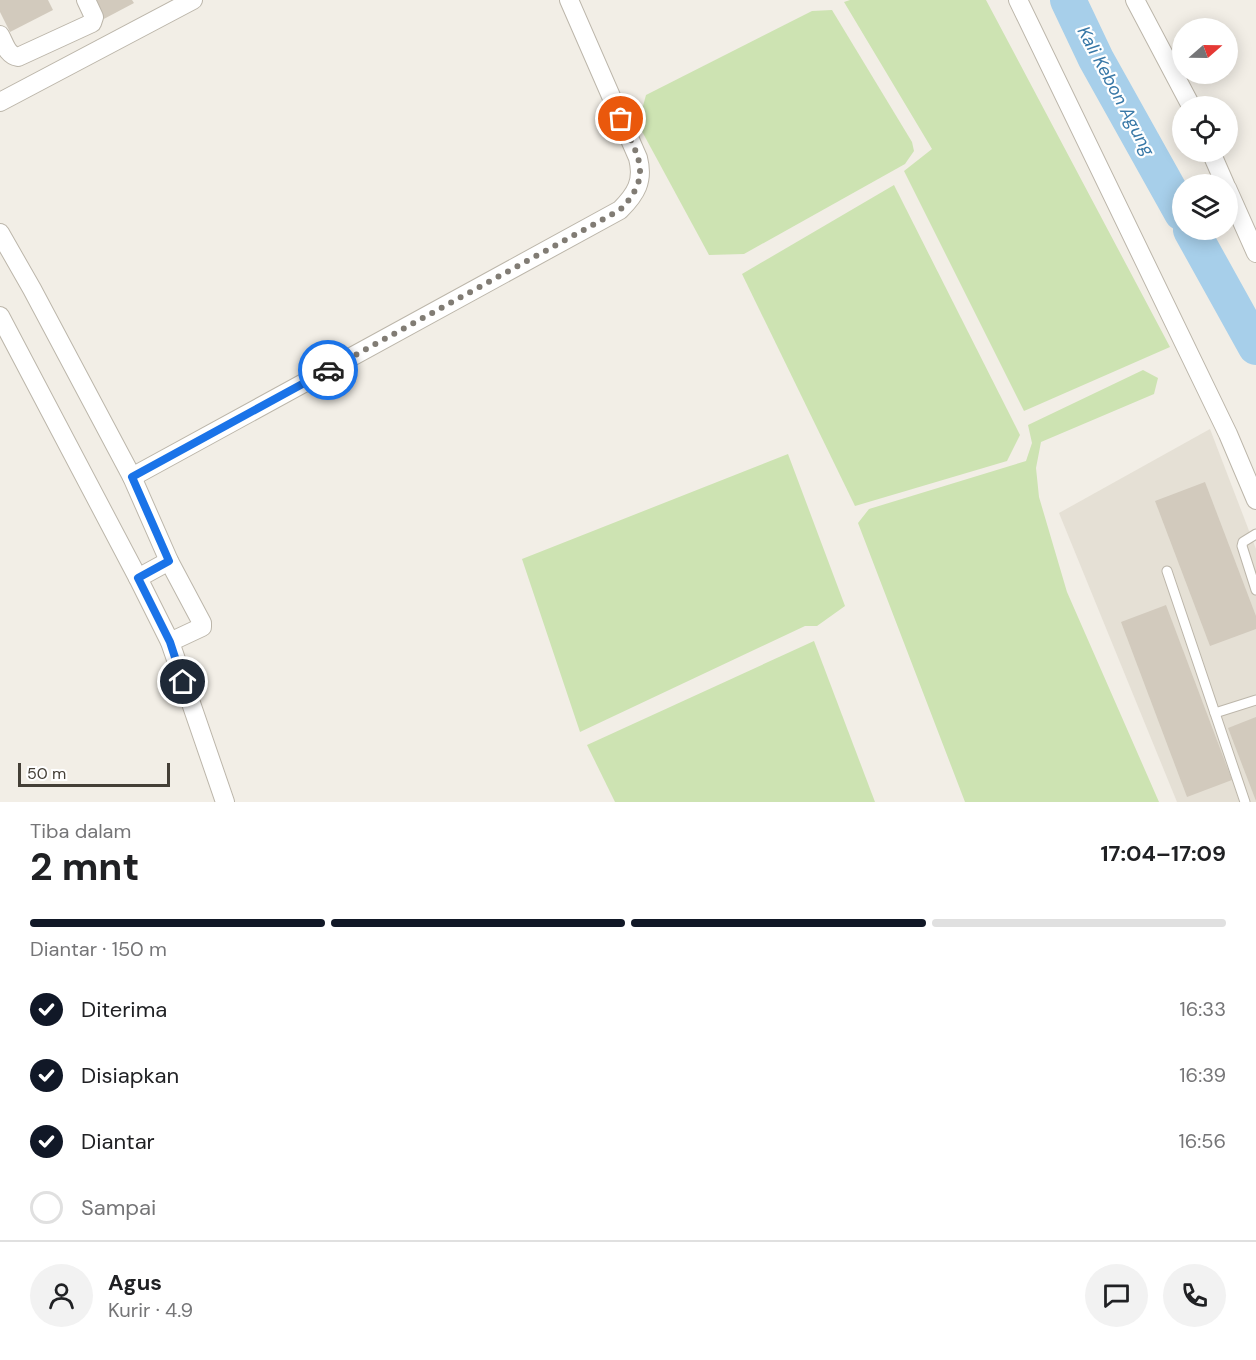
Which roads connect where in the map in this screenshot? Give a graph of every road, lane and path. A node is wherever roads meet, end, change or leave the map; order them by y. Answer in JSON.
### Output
{"nodes":[{"id":1,"x":86,"y":0,"type":"edge"},
{"id":2,"x":193,"y":0,"type":"edge"},
{"id":3,"x":569,"y":0,"type":"edge"},
{"id":4,"x":1018,"y":0,"type":"edge"},
{"id":5,"x":1135,"y":0,"type":"edge"},
{"id":6,"x":0,"y":35,"type":"edge"},
{"id":7,"x":1186,"y":96,"type":"edge"},
{"id":8,"x":0,"y":102,"type":"edge"},
{"id":9,"x":1238,"y":213,"type":"edge"},
{"id":10,"x":0,"y":233,"type":"edge"},
{"id":11,"x":1256,"y":253,"type":"edge"},
{"id":12,"x":0,"y":316,"type":"edge"},
{"id":13,"x":132,"y":477,"type":"junction"},
{"id":14,"x":1256,"y":500,"type":"edge"},
{"id":15,"x":1256,"y":534,"type":"edge"},
{"id":16,"x":156,"y":568,"type":"junction"},
{"id":17,"x":1167,"y":571,"type":"dead end"},
{"id":18,"x":1256,"y":590,"type":"edge"},
{"id":19,"x":184,"y":636,"type":"junction"},
{"id":20,"x":1256,"y":700,"type":"edge"},
{"id":21,"x":1215,"y":713,"type":"junction"},
{"id":22,"x":225,"y":802,"type":"edge"},
{"id":23,"x":1245,"y":802,"type":"edge"}],
"edges":[{"from":1,"to":6,"type":"street"},
{"from":2,"to":8,"type":"street"},
{"from":3,"to":13,"type":"street"},
{"from":4,"to":14,"type":"street"},
{"from":5,"to":7,"type":"street"},
{"from":9,"to":11,"type":"street"},
{"from":10,"to":13,"type":"street"},
{"from":12,"to":16,"type":"street"},
{"from":13,"to":16,"type":"street"},
{"from":15,"to":18,"type":"lane"},
{"from":16,"to":19,"type":"street"},
{"from":16,"to":19,"type":"street"},
{"from":17,"to":21,"type":"lane"},
{"from":19,"to":22,"type":"street"},
{"from":20,"to":21,"type":"lane"},
{"from":21,"to":23,"type":"lane"}]}
